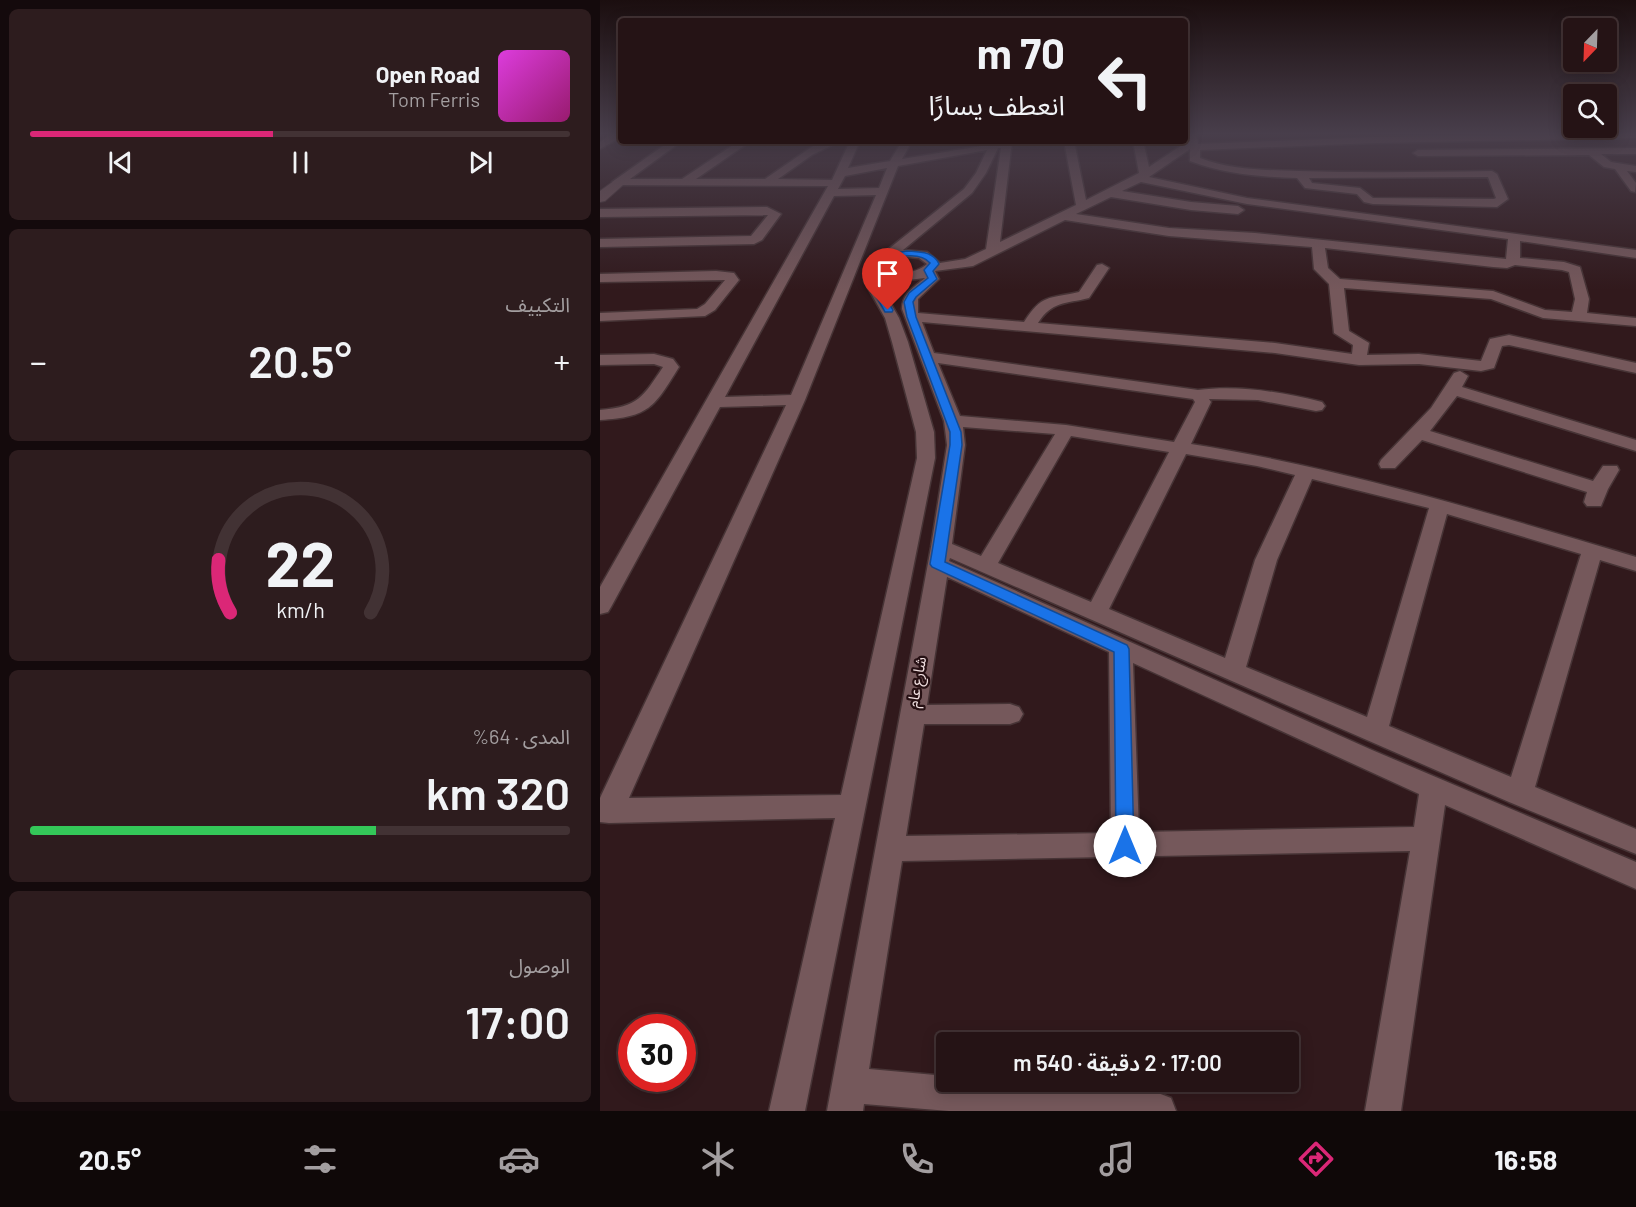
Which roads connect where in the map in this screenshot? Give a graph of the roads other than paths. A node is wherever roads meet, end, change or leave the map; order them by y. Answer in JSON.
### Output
{"nodes":[{"id":1,"x":614,"y":186,"type":"edge"},
{"id":2,"x":832,"y":186,"type":"edge"},
{"id":3,"x":851,"y":186,"type":"edge"},
{"id":4,"x":885,"y":186,"type":"edge"},
{"id":5,"x":972,"y":186,"type":"edge"},
{"id":6,"x":999,"y":186,"type":"edge"},
{"id":7,"x":1078,"y":186,"type":"edge"},
{"id":8,"x":1124,"y":186,"type":"edge"},
{"id":9,"x":1176,"y":186,"type":"edge"},
{"id":10,"x":1309,"y":186,"type":"edge"},
{"id":11,"x":1413,"y":186,"type":"edge"},
{"id":12,"x":1492,"y":186,"type":"edge"},
{"id":13,"x":1355,"y":190,"type":"junction"},
{"id":14,"x":883,"y":191,"type":"junction"},
{"id":15,"x":1110,"y":193,"type":"junction"},
{"id":16,"x":600,"y":198,"type":"edge"},
{"id":17,"x":1244,"y":206,"type":"junction"},
{"id":18,"x":1082,"y":207,"type":"junction"},
{"id":19,"x":600,"y":213,"type":"edge"},
{"id":20,"x":1065,"y":216,"type":"junction"},
{"id":21,"x":1255,"y":237,"type":"junction"},
{"id":22,"x":1514,"y":237,"type":"junction"},
{"id":23,"x":600,"y":243,"type":"edge"},
{"id":24,"x":1318,"y":243,"type":"junction"},
{"id":25,"x":992,"y":252,"type":"junction"},
{"id":26,"x":1636,"y":254,"type":"edge"},
{"id":27,"x":1513,"y":261,"type":"junction"},
{"id":28,"x":879,"y":265,"type":"junction"},
{"id":29,"x":1102,"y":268,"type":"dead end"},
{"id":30,"x":930,"y":269,"type":"junction"},
{"id":31,"x":850,"y":270,"type":"junction"},
{"id":32,"x":600,"y":278,"type":"edge"},
{"id":33,"x":1336,"y":283,"type":"junction"},
{"id":34,"x":1543,"y":314,"type":"junction"},
{"id":35,"x":1579,"y":316,"type":"junction"},
{"id":36,"x":600,"y":317,"type":"edge"},
{"id":37,"x":912,"y":317,"type":"junction"},
{"id":38,"x":1636,"y":322,"type":"edge"},
{"id":39,"x":1028,"y":327,"type":"junction"},
{"id":40,"x":1534,"y":344,"type":"junction"},
{"id":41,"x":927,"y":357,"type":"junction"},
{"id":42,"x":600,"y":360,"type":"edge"},
{"id":43,"x":1359,"y":360,"type":"junction"},
{"id":44,"x":1466,"y":365,"type":"junction"},
{"id":45,"x":1636,"y":368,"type":"edge"},
{"id":46,"x":1454,"y":389,"type":"junction"},
{"id":47,"x":1198,"y":395,"type":"junction"},
{"id":48,"x":796,"y":400,"type":"junction"},
{"id":49,"x":713,"y":402,"type":"junction"},
{"id":50,"x":1316,"y":406,"type":"dead end"},
{"id":51,"x":600,"y":415,"type":"edge"},
{"id":52,"x":953,"y":421,"type":"junction"},
{"id":53,"x":1066,"y":430,"type":"junction"},
{"id":54,"x":1419,"y":434,"type":"junction"},
{"id":55,"x":1636,"y":446,"type":"edge"},
{"id":56,"x":1180,"y":447,"type":"junction"},
{"id":57,"x":1388,"y":464,"type":"dead end"},
{"id":58,"x":1610,"y":470,"type":"dead end"},
{"id":59,"x":1306,"y":472,"type":"junction"},
{"id":60,"x":920,"y":485,"type":"junction"},
{"id":61,"x":949,"y":485,"type":"junction"},
{"id":62,"x":1440,"y":505,"type":"junction"},
{"id":63,"x":1592,"y":551,"type":"junction"},
{"id":64,"x":939,"y":556,"type":"junction"},
{"id":65,"x":1636,"y":564,"type":"edge"},
{"id":66,"x":986,"y":566,"type":"junction"},
{"id":67,"x":600,"y":607,"type":"edge"},
{"id":68,"x":1096,"y":613,"type":"junction"},
{"id":69,"x":1121,"y":649,"type":"junction"},
{"id":70,"x":1233,"y":671,"type":"junction"},
{"id":71,"x":1010,"y":714,"type":"dead end"},
{"id":72,"x":911,"y":715,"type":"junction"},
{"id":73,"x":1375,"y":732,"type":"junction"},
{"id":74,"x":1434,"y":788,"type":"junction"},
{"id":75,"x":1519,"y":794,"type":"junction"},
{"id":76,"x":853,"y":806,"type":"junction"},
{"id":77,"x":604,"y":811,"type":"edge"},
{"id":78,"x":1426,"y":839,"type":"junction"},
{"id":79,"x":1636,"y":842,"type":"edge"},
{"id":80,"x":1125,"y":846,"type":"junction"},
{"id":81,"x":889,"y":849,"type":"junction"},
{"id":82,"x":1636,"y":876,"type":"edge"},
{"id":83,"x":847,"y":1098,"type":"edge"},
{"id":84,"x":787,"y":1111,"type":"edge"},
{"id":85,"x":1158,"y":1111,"type":"edge"},
{"id":86,"x":1383,"y":1111,"type":"edge"}],
"edges":[{"from":1,"to":16,"type":"street"},
{"from":2,"to":49,"type":"street"},
{"from":3,"to":14,"type":"street"},
{"from":4,"to":14,"type":"street"},
{"from":5,"to":28,"type":"street"},
{"from":6,"to":25,"type":"street"},
{"from":7,"to":18,"type":"street"},
{"from":8,"to":15,"type":"street"},
{"from":9,"to":17,"type":"street"},
{"from":10,"to":13,"type":"street"},
{"from":11,"to":13,"type":"street"},
{"from":12,"to":13,"type":"street"},
{"from":14,"to":31,"type":"street"},
{"from":15,"to":17,"type":"street"},
{"from":15,"to":18,"type":"street"},
{"from":17,"to":21,"type":"street"},
{"from":17,"to":22,"type":"street"},
{"from":18,"to":20,"type":"street"},
{"from":19,"to":23,"type":"street"},
{"from":20,"to":21,"type":"street"},
{"from":20,"to":25,"type":"street"},
{"from":21,"to":24,"type":"street"},
{"from":22,"to":26,"type":"street"},
{"from":22,"to":27,"type":"street"},
{"from":24,"to":27,"type":"street"},
{"from":24,"to":33,"type":"street"},
{"from":25,"to":30,"type":"street"},
{"from":27,"to":35,"type":"street"},
{"from":28,"to":30,"type":"street"},
{"from":28,"to":30,"type":"street"},
{"from":28,"to":31,"type":"street"},
{"from":28,"to":60,"type":"street"},
{"from":29,"to":39,"type":"street"},
{"from":30,"to":37,"type":"street"},
{"from":31,"to":48,"type":"street"},
{"from":32,"to":36,"type":"street"},
{"from":33,"to":34,"type":"street"},
{"from":33,"to":43,"type":"street"},
{"from":34,"to":35,"type":"street"},
{"from":34,"to":40,"type":"street"},
{"from":35,"to":38,"type":"street"},
{"from":37,"to":39,"type":"street"},
{"from":37,"to":41,"type":"street","name":"شارع عام"},
{"from":39,"to":43,"type":"street"},
{"from":40,"to":44,"type":"street"},
{"from":40,"to":45,"type":"street"},
{"from":41,"to":47,"type":"street"},
{"from":41,"to":52,"type":"street","name":"شارع عام"},
{"from":42,"to":51,"type":"street"},
{"from":43,"to":44,"type":"street"},
{"from":44,"to":46,"type":"street"},
{"from":46,"to":54,"type":"street"},
{"from":46,"to":55,"type":"street"},
{"from":47,"to":50,"type":"street"},
{"from":47,"to":56,"type":"street"},
{"from":48,"to":49,"type":"street"},
{"from":48,"to":77,"type":"street"},
{"from":49,"to":67,"type":"street"},
{"from":52,"to":53,"type":"street"},
{"from":52,"to":61,"type":"street","name":"شارع عام"},
{"from":53,"to":56,"type":"street"},
{"from":53,"to":66,"type":"street"},
{"from":54,"to":57,"type":"street"},
{"from":54,"to":58,"type":"street"},
{"from":56,"to":59,"type":"street"},
{"from":56,"to":68,"type":"street"},
{"from":59,"to":62,"type":"street"},
{"from":59,"to":70,"type":"street"},
{"from":60,"to":61,"type":"street"},
{"from":60,"to":76,"type":"street"},
{"from":61,"to":64,"type":"street","name":"شارع عام"},
{"from":62,"to":63,"type":"street"},
{"from":62,"to":73,"type":"street"},
{"from":63,"to":65,"type":"street"},
{"from":63,"to":75,"type":"street"},
{"from":64,"to":66,"type":"street"},
{"from":64,"to":69,"type":"street"},
{"from":64,"to":72,"type":"street","name":"شارع عام"},
{"from":66,"to":68,"type":"street"},
{"from":68,"to":70,"type":"street"},
{"from":69,"to":74,"type":"street"},
{"from":69,"to":80,"type":"street"},
{"from":70,"to":73,"type":"street"},
{"from":71,"to":72,"type":"street"},
{"from":72,"to":81,"type":"street","name":"شارع عام"},
{"from":73,"to":75,"type":"street"},
{"from":74,"to":78,"type":"street"},
{"from":74,"to":82,"type":"street"},
{"from":75,"to":79,"type":"street"},
{"from":76,"to":77,"type":"street"},
{"from":76,"to":84,"type":"street"},
{"from":78,"to":80,"type":"street"},
{"from":78,"to":86,"type":"street"},
{"from":80,"to":81,"type":"street"},
{"from":81,"to":83,"type":"street","name":"شارع عام"},
{"from":83,"to":85,"type":"street"}]}
